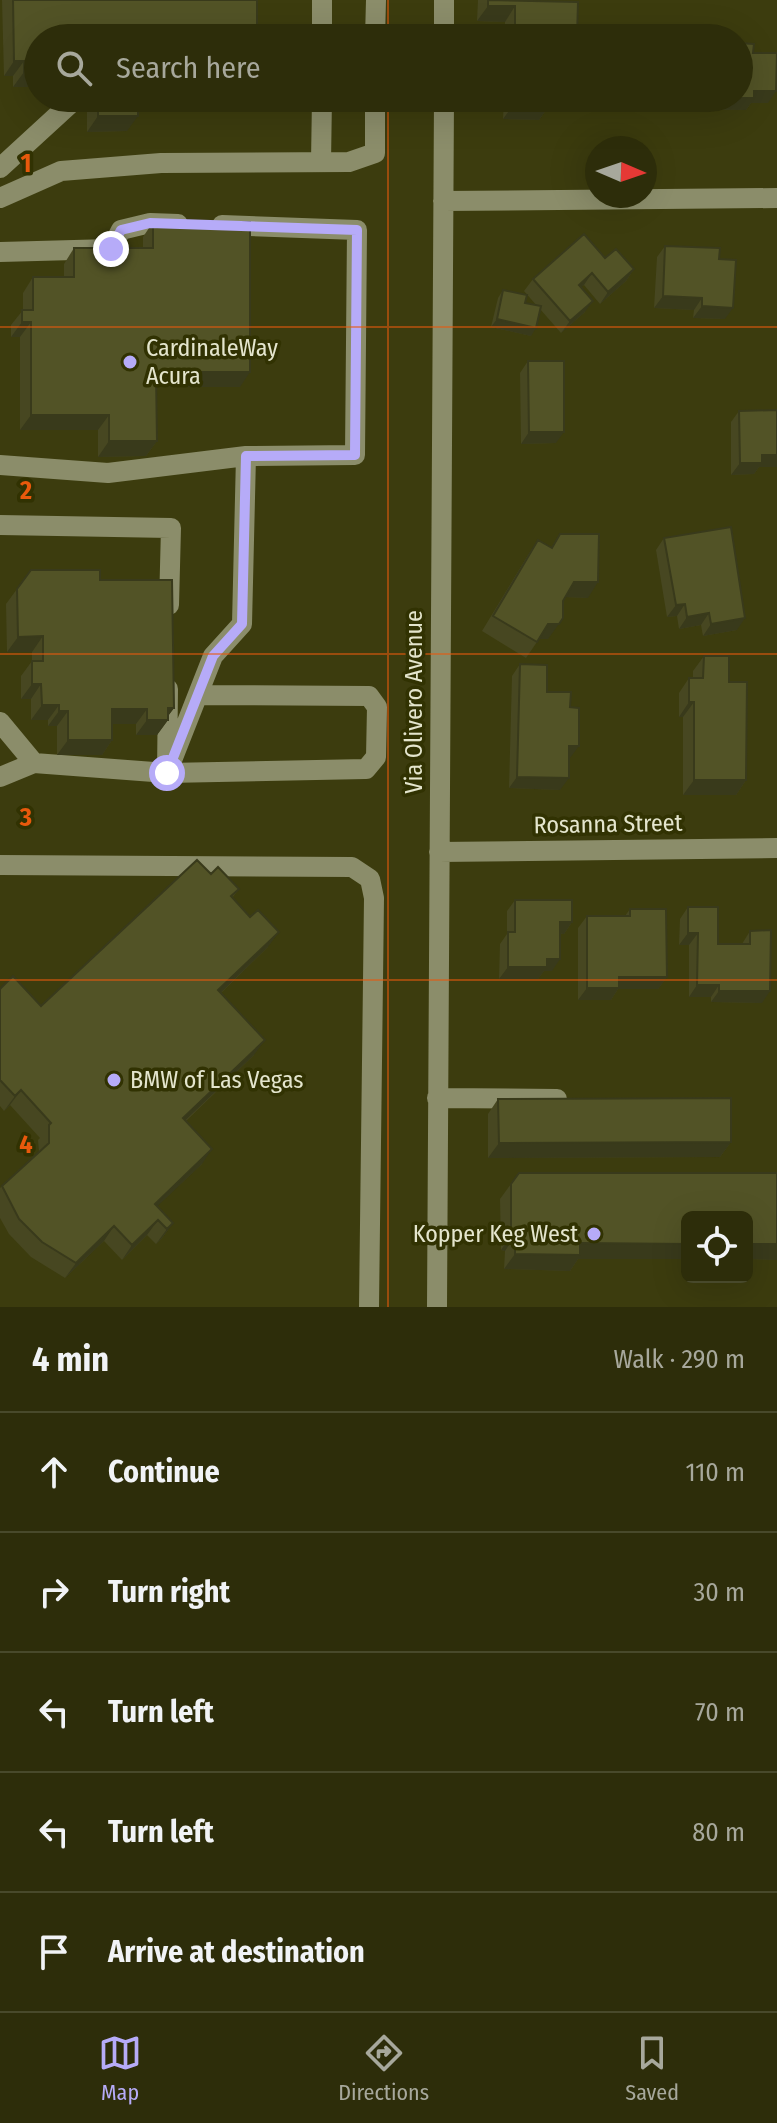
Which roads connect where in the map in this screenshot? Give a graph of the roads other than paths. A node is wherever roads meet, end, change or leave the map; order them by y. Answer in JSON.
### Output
{"nodes":[{"id":1,"x":322,"y":0,"type":"edge"},
{"id":2,"x":376,"y":0,"type":"edge"},
{"id":3,"x":444,"y":0,"type":"edge"},
{"id":4,"x":322,"y":24,"type":"edge"},
{"id":5,"x":375,"y":24,"type":"edge"},
{"id":6,"x":444,"y":24,"type":"edge"},
{"id":7,"x":61,"y":112,"type":"edge"},
{"id":8,"x":322,"y":112,"type":"edge"},
{"id":9,"x":375,"y":112,"type":"edge"},
{"id":10,"x":444,"y":112,"type":"edge"},
{"id":11,"x":321,"y":162,"type":"junction"},
{"id":12,"x":0,"y":168,"type":"edge"},
{"id":13,"x":0,"y":198,"type":"edge"},
{"id":14,"x":777,"y":198,"type":"edge"},
{"id":15,"x":443,"y":201,"type":"junction"},
{"id":16,"x":0,"y":252,"type":"edge"},
{"id":17,"x":246,"y":456,"type":"junction"},
{"id":18,"x":0,"y":465,"type":"edge"},
{"id":19,"x":0,"y":525,"type":"edge"},
{"id":20,"x":169,"y":618,"type":"edge"},
{"id":21,"x":169,"y":664,"type":"edge"},
{"id":22,"x":199,"y":695,"type":"junction"},
{"id":23,"x":0,"y":722,"type":"edge"},
{"id":24,"x":34,"y":763,"type":"junction"},
{"id":25,"x":167,"y":773,"type":"junction"},
{"id":26,"x":0,"y":777,"type":"edge"},
{"id":27,"x":777,"y":848,"type":"edge"},
{"id":28,"x":439,"y":852,"type":"junction"},
{"id":29,"x":0,"y":865,"type":"edge"},
{"id":30,"x":437,"y":1098,"type":"junction"},
{"id":31,"x":580,"y":1099,"type":"edge"},
{"id":32,"x":369,"y":1307,"type":"edge"},
{"id":33,"x":437,"y":1307,"type":"edge"}],
"edges":[{"from":1,"to":4,"type":"street"},
{"from":2,"to":5,"type":"street"},
{"from":3,"to":6,"type":"street"},
{"from":7,"to":12,"type":"street"},
{"from":8,"to":11,"type":"street"},
{"from":9,"to":11,"type":"street"},
{"from":10,"to":15,"type":"street","name":"Via Olivero Avenue"},
{"from":11,"to":13,"type":"street"},
{"from":14,"to":15,"type":"street"},
{"from":15,"to":28,"type":"street","name":"Via Olivero Avenue"},
{"from":16,"to":17,"type":"street"},
{"from":17,"to":18,"type":"street"},
{"from":17,"to":22,"type":"street"},
{"from":19,"to":20,"type":"street"},
{"from":21,"to":25,"type":"street"},
{"from":22,"to":25,"type":"street"},
{"from":22,"to":25,"type":"street"},
{"from":23,"to":24,"type":"street"},
{"from":24,"to":25,"type":"street"},
{"from":24,"to":26,"type":"street"},
{"from":27,"to":28,"type":"street","name":"Rosanna Street"},
{"from":28,"to":30,"type":"street","name":"Via Olivero Avenue"},
{"from":29,"to":32,"type":"street"},
{"from":30,"to":31,"type":"street"},
{"from":30,"to":33,"type":"street","name":"Via Olivero Avenue"}]}
